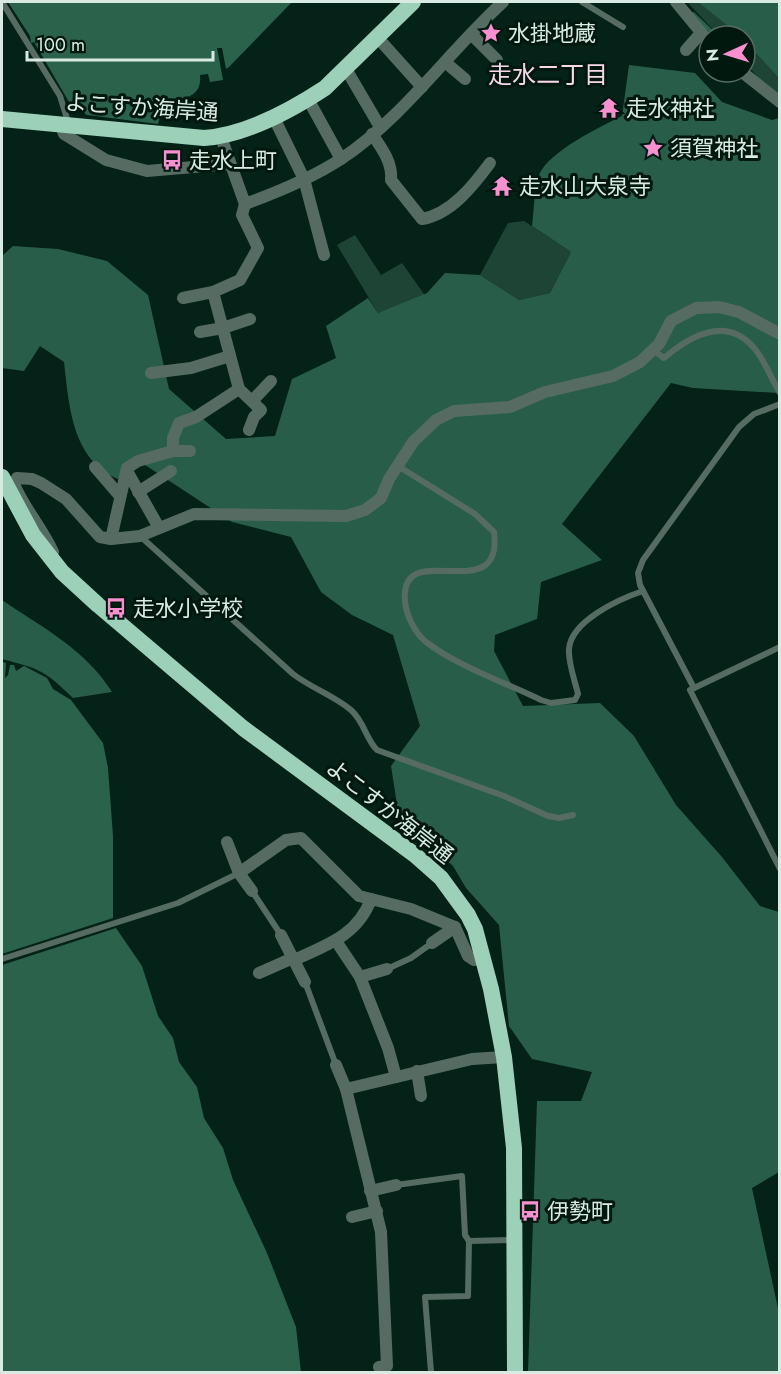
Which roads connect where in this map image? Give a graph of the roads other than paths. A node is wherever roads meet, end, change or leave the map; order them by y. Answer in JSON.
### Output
{"nodes":[{"id":1,"x":2,"y":2,"type":"edge"},
{"id":2,"x":413,"y":2,"type":"edge"},
{"id":3,"x":582,"y":2,"type":"edge"},
{"id":4,"x":676,"y":2,"type":"edge"},
{"id":5,"x":498,"y":3,"type":"edge"},
{"id":6,"x":624,"y":27,"type":"dead end"},
{"id":7,"x":697,"y":27,"type":"edge"},
{"id":8,"x":471,"y":34,"type":"junction"},
{"id":9,"x":377,"y":37,"type":"junction"},
{"id":10,"x":697,"y":42,"type":"edge"},
{"id":11,"x":686,"y":50,"type":"dead end"},
{"id":12,"x":497,"y":60,"type":"dead end"},
{"id":13,"x":445,"y":62,"type":"junction"},
{"id":14,"x":346,"y":69,"type":"junction"},
{"id":15,"x":465,"y":79,"type":"dead end"},
{"id":16,"x":757,"y":84,"type":"edge"},
{"id":17,"x":422,"y":87,"type":"junction"},
{"id":18,"x":308,"y":99,"type":"junction"},
{"id":19,"x":780,"y":102,"type":"edge"},
{"id":20,"x":2,"y":111,"type":"edge"},
{"id":21,"x":273,"y":116,"type":"junction"},
{"id":22,"x":2,"y":119,"type":"edge"},
{"id":23,"x":65,"y":125,"type":"junction"},
{"id":24,"x":376,"y":130,"type":"junction"},
{"id":25,"x":221,"y":136,"type":"junction"},
{"id":26,"x":341,"y":159,"type":"junction"},
{"id":27,"x":490,"y":163,"type":"dead end"},
{"id":28,"x":229,"y":164,"type":"junction"},
{"id":29,"x":304,"y":179,"type":"junction"},
{"id":30,"x":245,"y":204,"type":"junction"},
{"id":31,"x":324,"y":255,"type":"dead end"},
{"id":32,"x":213,"y":292,"type":"junction"},
{"id":33,"x":183,"y":298,"type":"dead end"},
{"id":34,"x":249,"y":319,"type":"dead end"},
{"id":35,"x":223,"y":328,"type":"junction"},
{"id":36,"x":200,"y":332,"type":"dead end"},
{"id":37,"x":780,"y":334,"type":"edge"},
{"id":38,"x":653,"y":350,"type":"junction"},
{"id":39,"x":230,"y":356,"type":"junction"},
{"id":40,"x":151,"y":374,"type":"dead end"},
{"id":41,"x":271,"y":381,"type":"dead end"},
{"id":42,"x":238,"y":389,"type":"junction"},
{"id":43,"x":780,"y":393,"type":"edge"},
{"id":44,"x":252,"y":401,"type":"junction"},
{"id":45,"x":780,"y":404,"type":"edge"},
{"id":46,"x":249,"y":430,"type":"dead end"},
{"id":47,"x":173,"y":451,"type":"junction"},
{"id":48,"x":190,"y":452,"type":"dead end"},
{"id":49,"x":398,"y":466,"type":"junction"},
{"id":50,"x":95,"y":467,"type":"dead end"},
{"id":51,"x":127,"y":471,"type":"junction"},
{"id":52,"x":171,"y":471,"type":"dead end"},
{"id":53,"x":2,"y":477,"type":"edge"},
{"id":54,"x":138,"y":492,"type":"junction"},
{"id":55,"x":120,"y":496,"type":"junction"},
{"id":56,"x":158,"y":526,"type":"junction"},
{"id":57,"x":140,"y":536,"type":"junction"},
{"id":58,"x":111,"y":538,"type":"junction"},
{"id":59,"x":62,"y":572,"type":"junction"},
{"id":60,"x":643,"y":591,"type":"junction"},
{"id":61,"x":780,"y":647,"type":"edge"},
{"id":62,"x":694,"y":688,"type":"junction"},
{"id":63,"x":573,"y":815,"type":"dead end"},
{"id":64,"x":227,"y":842,"type":"dead end"},
{"id":65,"x":780,"y":869,"type":"edge"},
{"id":66,"x":239,"y":873,"type":"junction"},
{"id":67,"x":252,"y":891,"type":"joint"},
{"id":68,"x":371,"y":899,"type":"junction"},
{"id":69,"x":455,"y":927,"type":"junction"},
{"id":70,"x":282,"y":935,"type":"joint"},
{"id":71,"x":336,"y":941,"type":"junction"},
{"id":72,"x":432,"y":944,"type":"joint"},
{"id":73,"x":484,"y":958,"type":"junction"},
{"id":74,"x":2,"y":959,"type":"edge"},
{"id":75,"x":293,"y":959,"type":"junction"},
{"id":76,"x":387,"y":969,"type":"joint"},
{"id":77,"x":259,"y":973,"type":"dead end"},
{"id":78,"x":360,"y":976,"type":"junction"},
{"id":79,"x":305,"y":982,"type":"joint"},
{"id":80,"x":504,"y":1057,"type":"junction"},
{"id":81,"x":336,"y":1065,"type":"joint"},
{"id":82,"x":417,"y":1071,"type":"junction"},
{"id":83,"x":396,"y":1077,"type":"junction"},
{"id":84,"x":346,"y":1089,"type":"junction"},
{"id":85,"x":421,"y":1096,"type":"dead end"},
{"id":86,"x":396,"y":1185,"type":"joint"},
{"id":87,"x":370,"y":1191,"type":"junction"},
{"id":88,"x":377,"y":1211,"type":"junction"},
{"id":89,"x":352,"y":1217,"type":"dead end"},
{"id":90,"x":515,"y":1240,"type":"junction"},
{"id":91,"x":469,"y":1241,"type":"junction"},
{"id":92,"x":379,"y":1367,"type":"dead end"},
{"id":93,"x":430,"y":1372,"type":"edge"},
{"id":94,"x":515,"y":1372,"type":"edge"}],
"edges":[{"from":1,"to":23,"type":"lane"},
{"from":2,"to":9,"type":"highway","name":"よこすか海岸通"},
{"from":3,"to":6,"type":"lane"},
{"from":4,"to":7,"type":"street"},
{"from":5,"to":8,"type":"street"},
{"from":8,"to":12,"type":"street"},
{"from":8,"to":13,"type":"street"},
{"from":9,"to":14,"type":"highway","name":"よこすか海岸通"},
{"from":9,"to":17,"type":"street"},
{"from":10,"to":11,"type":"street"},
{"from":13,"to":15,"type":"street"},
{"from":13,"to":17,"type":"street"},
{"from":14,"to":18,"type":"highway","name":"よこすか海岸通"},
{"from":14,"to":24,"type":"street"},
{"from":16,"to":19,"type":"street"},
{"from":17,"to":24,"type":"street"},
{"from":18,"to":21,"type":"highway","name":"よこすか海岸通"},
{"from":18,"to":26,"type":"street"},
{"from":20,"to":22,"type":"lane"},
{"from":21,"to":25,"type":"highway","name":"よこすか海岸通"},
{"from":21,"to":29,"type":"street"},
{"from":22,"to":23,"type":"highway","name":"よこすか海岸通"},
{"from":23,"to":25,"type":"highway","name":"よこすか海岸通"},
{"from":23,"to":28,"type":"street"},
{"from":24,"to":26,"type":"street"},
{"from":24,"to":27,"type":"street"},
{"from":25,"to":28,"type":"street"},
{"from":26,"to":29,"type":"street"},
{"from":28,"to":30,"type":"street"},
{"from":29,"to":30,"type":"street"},
{"from":29,"to":31,"type":"street"},
{"from":30,"to":32,"type":"street"},
{"from":32,"to":33,"type":"street"},
{"from":32,"to":35,"type":"street"},
{"from":34,"to":35,"type":"street"},
{"from":35,"to":36,"type":"street"},
{"from":35,"to":39,"type":"street"},
{"from":37,"to":38,"type":"street"},
{"from":38,"to":43,"type":"lane"},
{"from":38,"to":49,"type":"street"},
{"from":39,"to":40,"type":"street"},
{"from":39,"to":42,"type":"street"},
{"from":41,"to":44,"type":"street"},
{"from":42,"to":44,"type":"street"},
{"from":42,"to":47,"type":"street"},
{"from":44,"to":46,"type":"street"},
{"from":45,"to":60,"type":"lane"},
{"from":47,"to":48,"type":"street"},
{"from":47,"to":51,"type":"street"},
{"from":49,"to":56,"type":"street"},
{"from":49,"to":60,"type":"lane"},
{"from":50,"to":55,"type":"street"},
{"from":51,"to":54,"type":"street"},
{"from":51,"to":55,"type":"street"},
{"from":52,"to":54,"type":"street"},
{"from":53,"to":59,"type":"highway","name":"よこすか海岸通"},
{"from":54,"to":56,"type":"street"},
{"from":55,"to":58,"type":"street"},
{"from":56,"to":57,"type":"street"},
{"from":57,"to":58,"type":"street"},
{"from":57,"to":63,"type":"lane"},
{"from":58,"to":59,"type":"street"},
{"from":59,"to":73,"type":"highway","name":"よこすか海岸通"},
{"from":60,"to":62,"type":"lane"},
{"from":61,"to":62,"type":"lane"},
{"from":62,"to":65,"type":"lane"},
{"from":64,"to":66,"type":"street"},
{"from":66,"to":67,"type":"street"},
{"from":66,"to":68,"type":"street"},
{"from":66,"to":74,"type":"lane"},
{"from":67,"to":70,"type":"lane"},
{"from":68,"to":69,"type":"street"},
{"from":68,"to":71,"type":"street"},
{"from":69,"to":72,"type":"street"},
{"from":69,"to":73,"type":"street"},
{"from":70,"to":75,"type":"street"},
{"from":71,"to":75,"type":"street"},
{"from":71,"to":78,"type":"street"},
{"from":72,"to":76,"type":"lane"},
{"from":73,"to":80,"type":"highway","name":"よこすか海岸通"},
{"from":75,"to":77,"type":"street"},
{"from":75,"to":79,"type":"street"},
{"from":76,"to":78,"type":"street"},
{"from":78,"to":83,"type":"street"},
{"from":79,"to":81,"type":"lane"},
{"from":80,"to":82,"type":"street"},
{"from":80,"to":90,"type":"highway","name":"よこすか海岸通"},
{"from":81,"to":84,"type":"street"},
{"from":82,"to":83,"type":"street"},
{"from":82,"to":85,"type":"street"},
{"from":83,"to":84,"type":"street"},
{"from":84,"to":87,"type":"street"},
{"from":86,"to":87,"type":"street"},
{"from":86,"to":91,"type":"lane"},
{"from":87,"to":88,"type":"street"},
{"from":88,"to":89,"type":"street"},
{"from":88,"to":92,"type":"street"},
{"from":90,"to":91,"type":"lane"},
{"from":90,"to":94,"type":"highway","name":"よこすか海岸通"},
{"from":91,"to":93,"type":"lane"}]}
